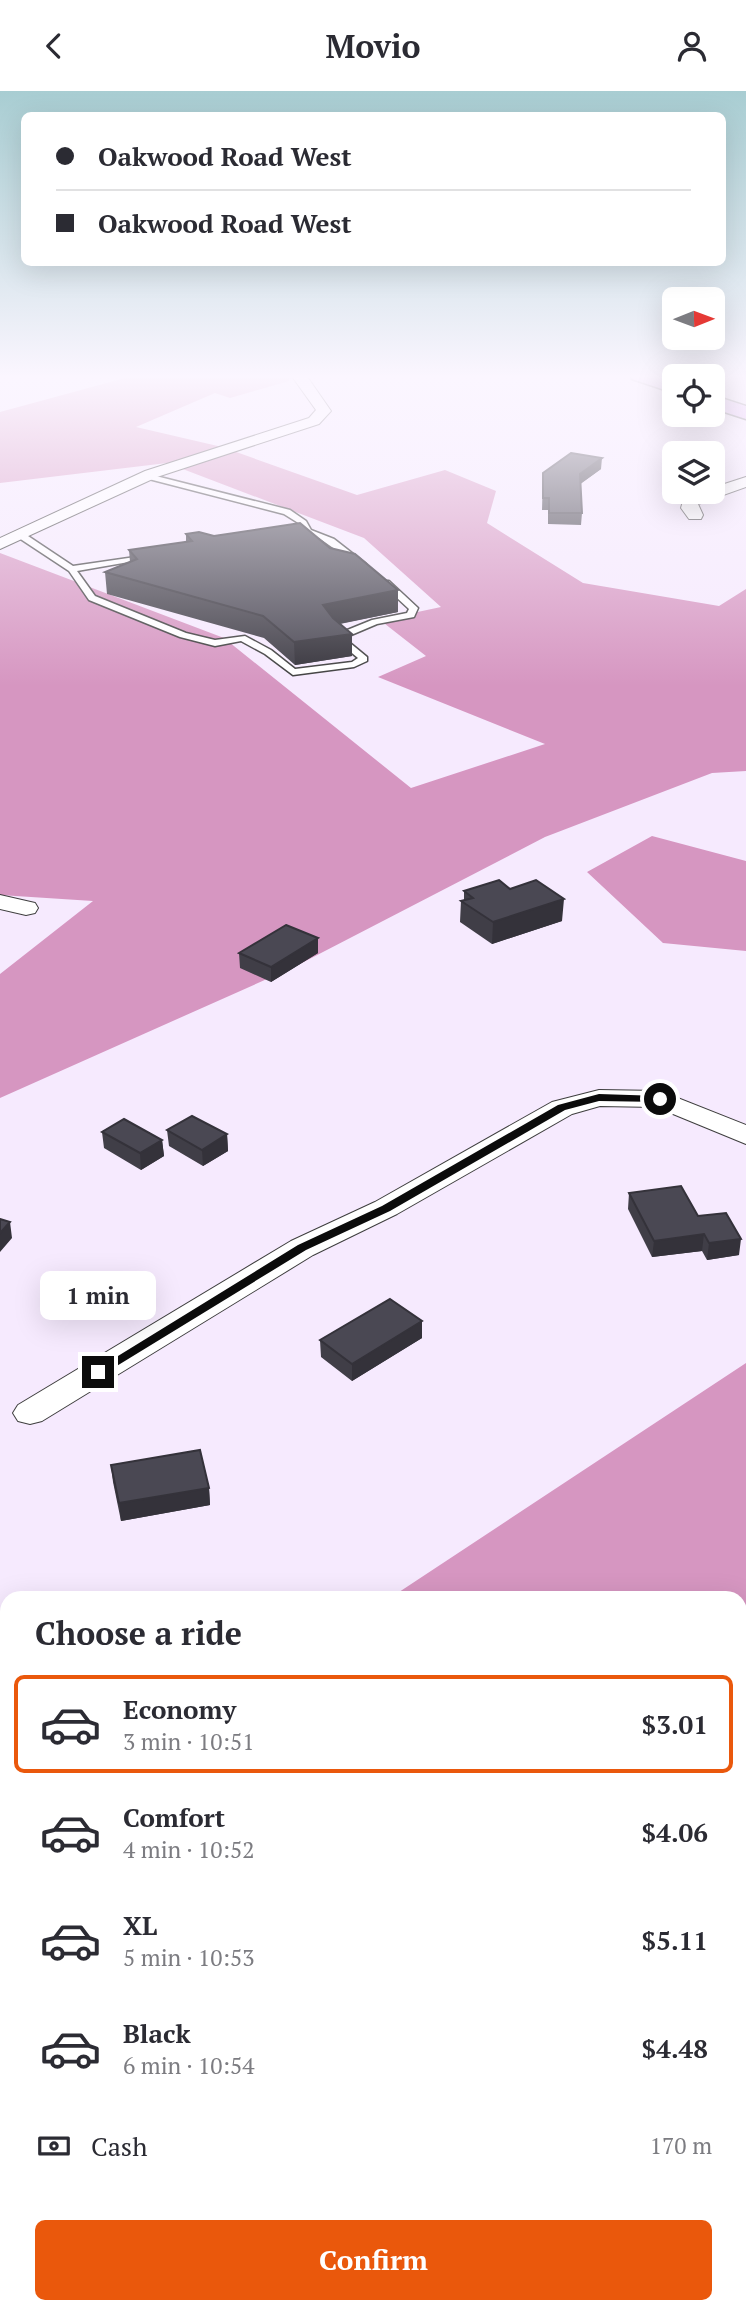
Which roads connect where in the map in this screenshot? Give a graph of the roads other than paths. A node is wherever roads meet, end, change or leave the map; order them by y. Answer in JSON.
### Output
{"nodes":[{"id":1,"x":142,"y":479,"type":"edge"},
{"id":2,"x":158,"y":479,"type":"edge"},
{"id":3,"x":746,"y":482,"type":"edge"},
{"id":4,"x":695,"y":515,"type":"dead end"},
{"id":5,"x":307,"y":530,"type":"junction"},
{"id":6,"x":281,"y":535,"type":"edge"},
{"id":7,"x":22,"y":536,"type":"junction"},
{"id":8,"x":0,"y":544,"type":"edge"},
{"id":9,"x":161,"y":554,"type":"edge"},
{"id":10,"x":72,"y":569,"type":"junction"},
{"id":11,"x":369,"y":570,"type":"edge"},
{"id":12,"x":380,"y":578,"type":"edge"},
{"id":13,"x":0,"y":902,"type":"edge"},
{"id":14,"x":26,"y":908,"type":"dead end"},
{"id":15,"x":746,"y":1135,"type":"edge"},
{"id":16,"x":30,"y":1413,"type":"dead end"}],
"edges":[{"from":1,"to":7,"type":"street"},
{"from":2,"to":5,"type":"lane"},
{"from":3,"to":4,"type":"street"},
{"from":5,"to":6,"type":"lane"},
{"from":5,"to":11,"type":"lane"},
{"from":7,"to":8,"type":"street"},
{"from":7,"to":10,"type":"lane"},
{"from":9,"to":10,"type":"lane"},
{"from":10,"to":12,"type":"lane"},
{"from":13,"to":14,"type":"street"},
{"from":15,"to":16,"type":"street"}]}
